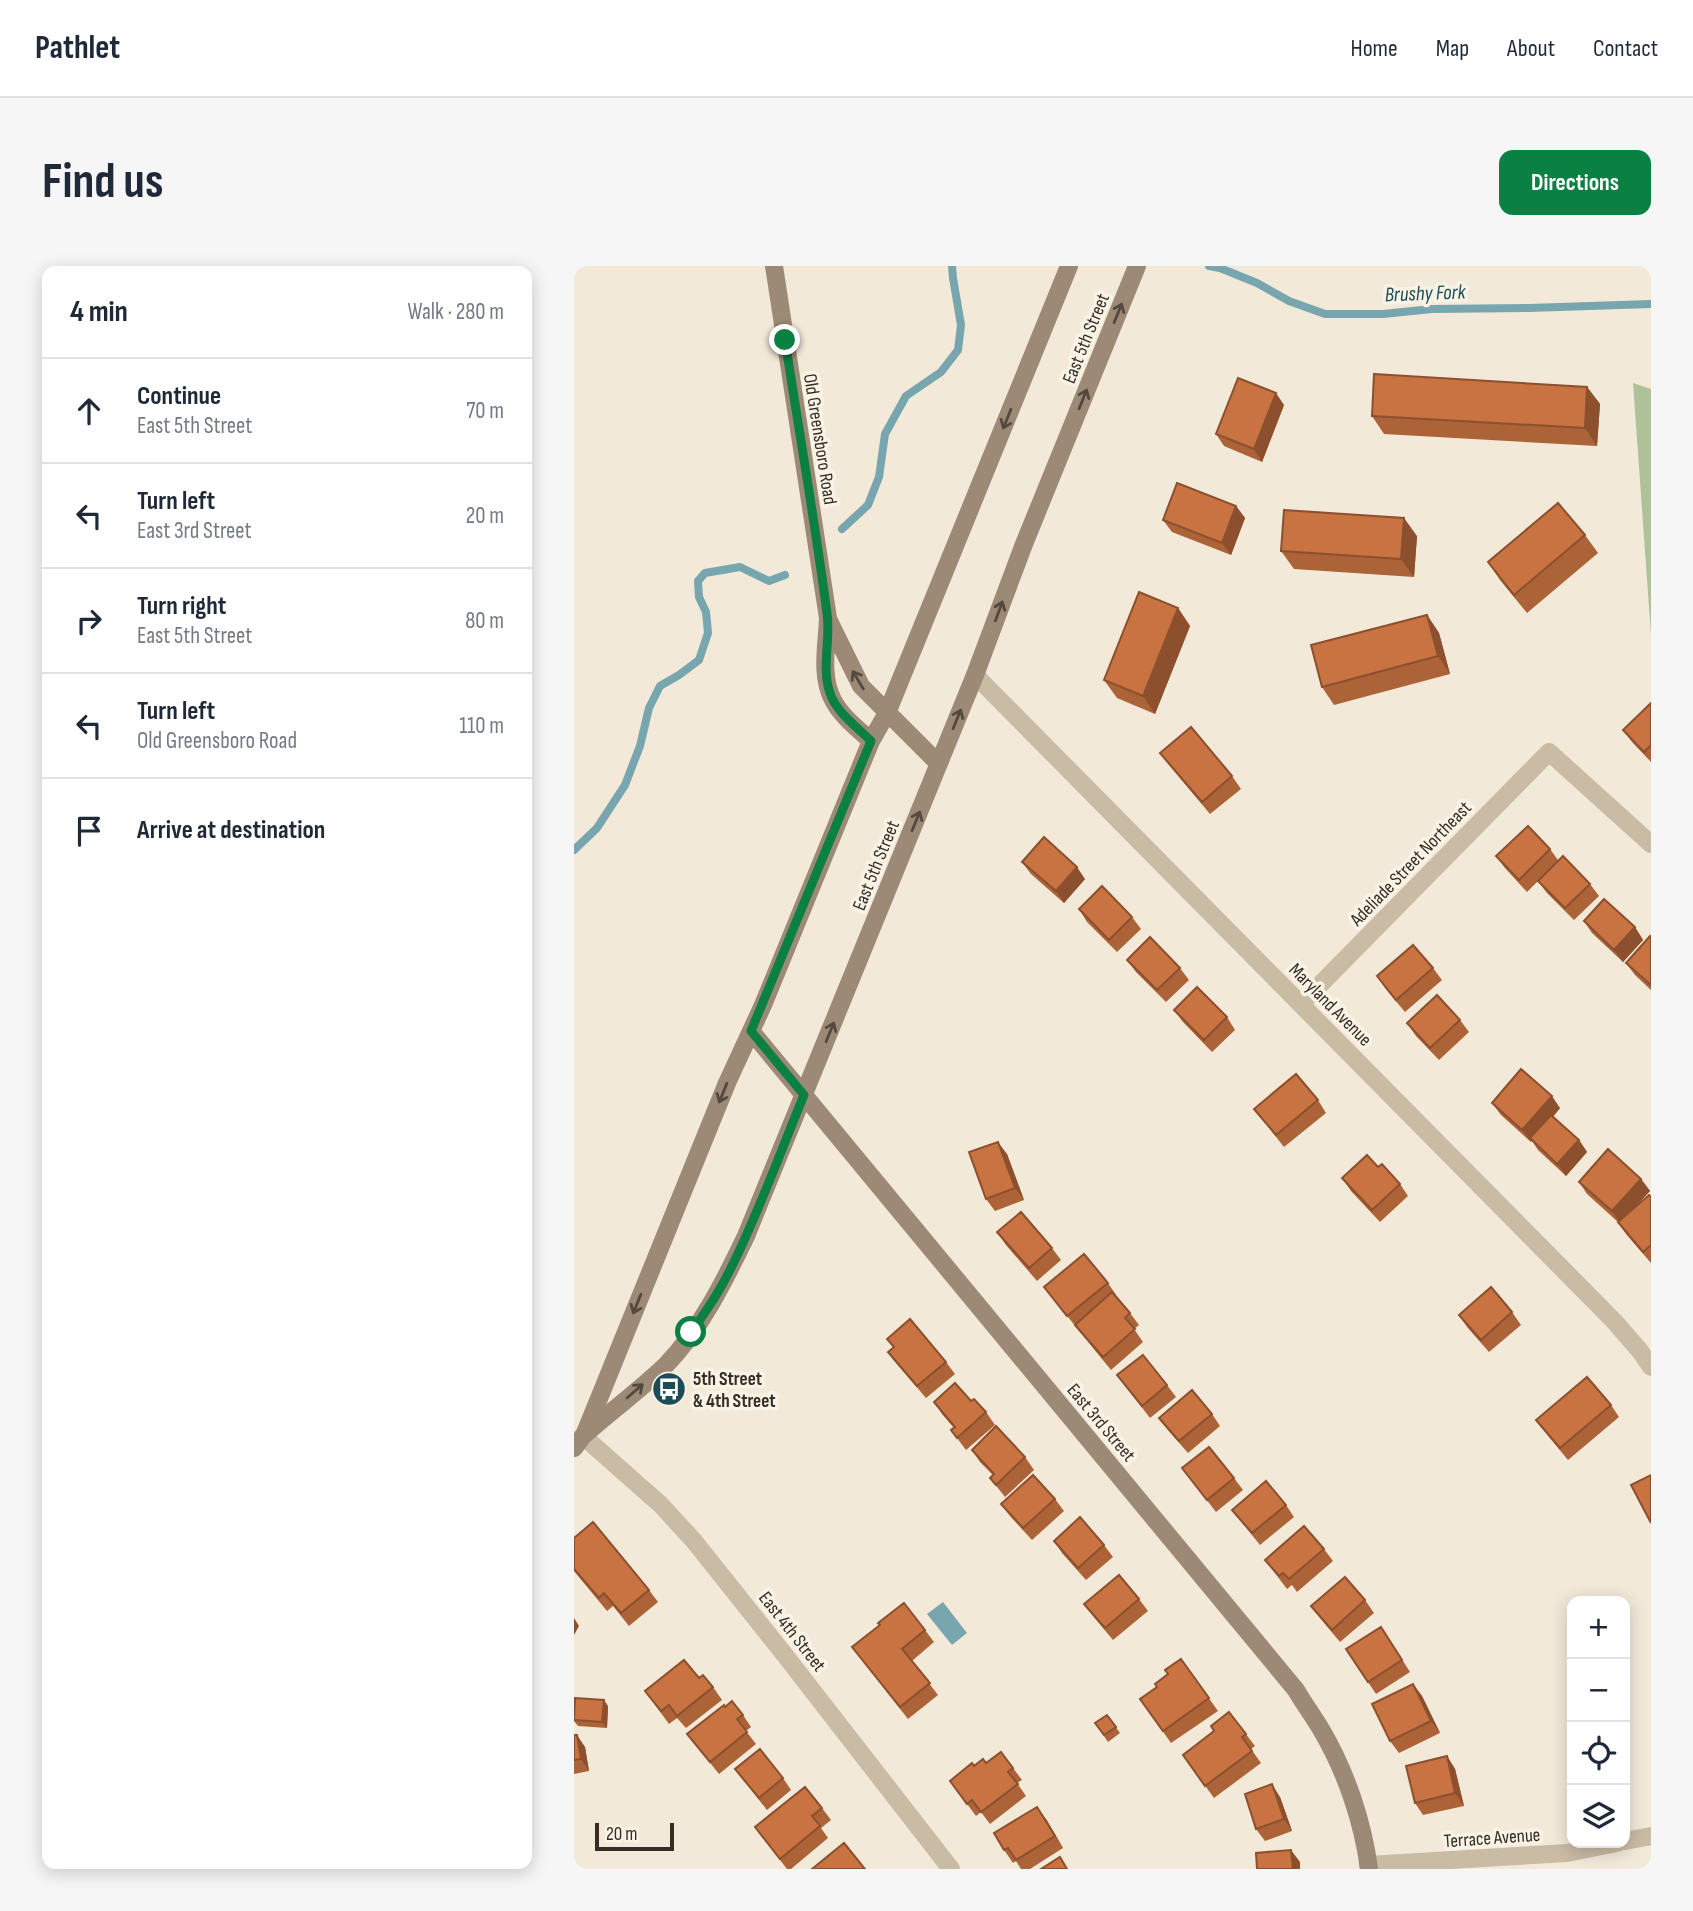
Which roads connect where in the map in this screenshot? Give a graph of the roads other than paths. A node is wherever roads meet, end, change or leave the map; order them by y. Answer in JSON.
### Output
{"nodes":[{"id":1,"x":774,"y":266,"type":"edge"},
{"id":2,"x":1069,"y":266,"type":"edge"},
{"id":3,"x":1137,"y":266,"type":"edge"},
{"id":4,"x":828,"y":618,"type":"junction"},
{"id":5,"x":975,"y":674,"type":"junction"},
{"id":6,"x":887,"y":713,"type":"junction"},
{"id":7,"x":871,"y":741,"type":"junction"},
{"id":8,"x":939,"y":764,"type":"junction"},
{"id":9,"x":1651,"y":844,"type":"edge"},
{"id":10,"x":1301,"y":1004,"type":"junction"},
{"id":11,"x":751,"y":1031,"type":"junction"},
{"id":12,"x":804,"y":1095,"type":"junction"},
{"id":13,"x":1651,"y":1367,"type":"edge"},
{"id":14,"x":579,"y":1442,"type":"edge"},
{"id":15,"x":1651,"y":1836,"type":"edge"},
{"id":16,"x":1630,"y":1840,"type":"edge"},
{"id":17,"x":1592,"y":1848,"type":"edge"},
{"id":18,"x":1368,"y":1867,"type":"edge"},
{"id":19,"x":951,"y":1869,"type":"edge"}],
"edges":[{"from":1,"to":4,"type":"main road","name":"Old Greensboro Road"},
{"from":2,"to":6,"type":"main road","one_way":true},
{"from":5,"to":3,"type":"main road","name":"East 5th Street","one_way":true},
{"from":6,"to":4,"type":"main road","name":"Old Greensboro Road","one_way":true},
{"from":4,"to":7,"type":"main road","name":"Old Greensboro Road"},
{"from":8,"to":5,"type":"main road","name":"East 5th Street","one_way":true},
{"from":5,"to":10,"type":"street","name":"Maryland Avenue"},
{"from":6,"to":7,"type":"main road"},
{"from":6,"to":8,"type":"main road","name":"Old Greensboro Road"},
{"from":7,"to":11,"type":"main road"},
{"from":12,"to":8,"type":"main road","name":"East 5th Street","one_way":true},
{"from":9,"to":10,"type":"street","name":"Adeliade Street Northeast"},
{"from":10,"to":13,"type":"street","name":"Maryland Avenue"},
{"from":11,"to":12,"type":"main road","name":"East 3rd Street"},
{"from":11,"to":14,"type":"main road","one_way":true},
{"from":14,"to":12,"type":"main road","name":"East 5th Street","one_way":true},
{"from":12,"to":18,"type":"main road","name":"East 3rd Street"},
{"from":14,"to":19,"type":"street","name":"East 4th Street"},
{"from":15,"to":16,"type":"street"},
{"from":17,"to":18,"type":"street","name":"Terrace Avenue"}]}
